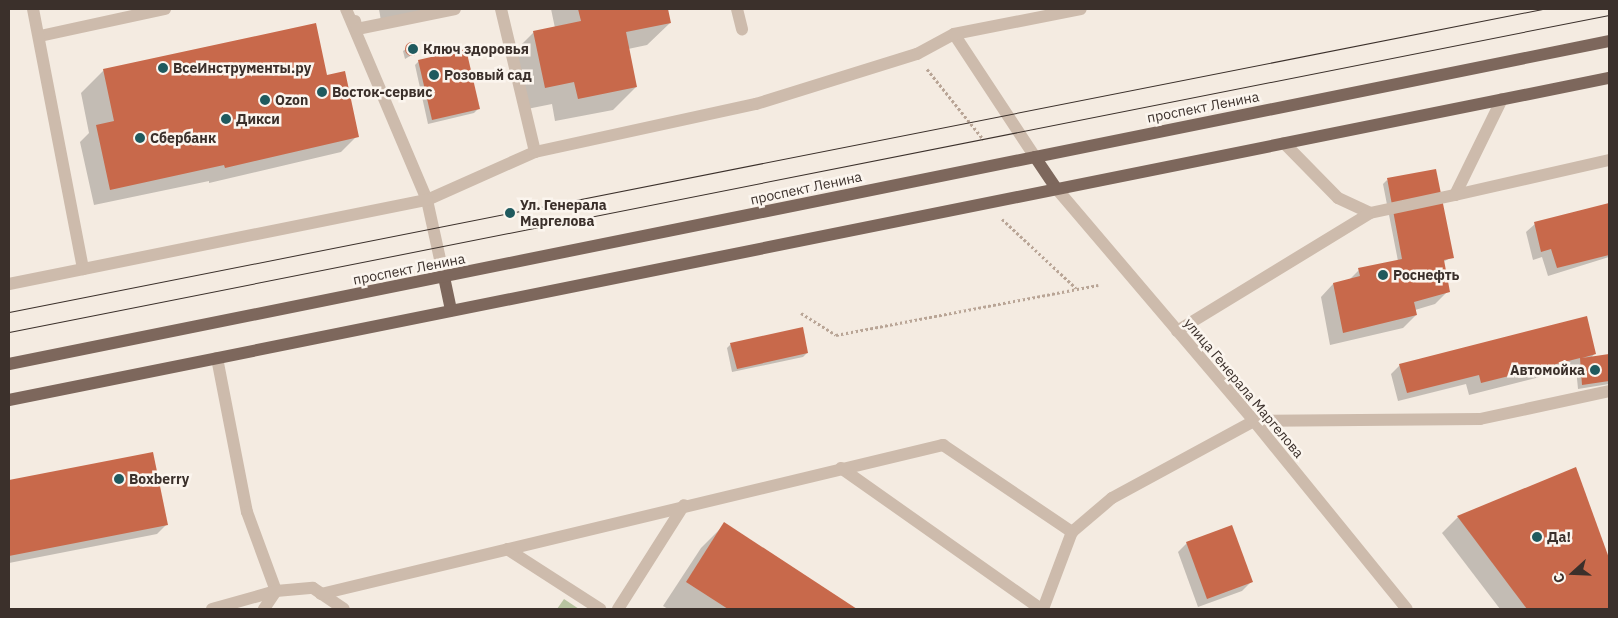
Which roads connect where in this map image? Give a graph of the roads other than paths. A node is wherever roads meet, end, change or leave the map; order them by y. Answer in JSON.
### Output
{"nodes":[{"id":1,"x":34,"y":9,"type":"edge"},
{"id":2,"x":165,"y":9,"type":"edge"},
{"id":3,"x":346,"y":9,"type":"edge"},
{"id":4,"x":353,"y":9,"type":"edge"},
{"id":5,"x":455,"y":9,"type":"edge"},
{"id":6,"x":501,"y":9,"type":"edge"},
{"id":7,"x":737,"y":9,"type":"edge"},
{"id":8,"x":1081,"y":9,"type":"edge"},
{"id":9,"x":357,"y":29,"type":"junction"},
{"id":10,"x":742,"y":29,"type":"dead end"},
{"id":11,"x":954,"y":34,"type":"junction"},
{"id":12,"x":40,"y":36,"type":"junction"},
{"id":13,"x":1609,"y":41,"type":"edge"},
{"id":14,"x":1609,"y":78,"type":"edge"},
{"id":15,"x":1502,"y":99,"type":"junction"},
{"id":16,"x":1284,"y":143,"type":"junction"},
{"id":17,"x":535,"y":152,"type":"junction"},
{"id":18,"x":1035,"y":157,"type":"junction"},
{"id":19,"x":1609,"y":160,"type":"edge"},
{"id":20,"x":1056,"y":188,"type":"junction"},
{"id":21,"x":1455,"y":195,"type":"junction"},
{"id":22,"x":427,"y":200,"type":"junction"},
{"id":23,"x":1370,"y":214,"type":"junction"},
{"id":24,"x":83,"y":269,"type":"junction"},
{"id":25,"x":444,"y":277,"type":"junction"},
{"id":26,"x":9,"y":284,"type":"edge"},
{"id":27,"x":451,"y":310,"type":"junction"},
{"id":28,"x":1177,"y":330,"type":"junction"},
{"id":29,"x":217,"y":358,"type":"junction"},
{"id":30,"x":9,"y":364,"type":"edge"},
{"id":31,"x":1609,"y":391,"type":"edge"},
{"id":32,"x":9,"y":400,"type":"edge"},
{"id":33,"x":1254,"y":421,"type":"junction"},
{"id":34,"x":841,"y":468,"type":"junction"},
{"id":35,"x":684,"y":505,"type":"junction"},
{"id":36,"x":1072,"y":532,"type":"junction"},
{"id":37,"x":507,"y":549,"type":"junction"},
{"id":38,"x":276,"y":591,"type":"junction"},
{"id":39,"x":321,"y":594,"type":"junction"},
{"id":40,"x":212,"y":609,"type":"edge"},
{"id":41,"x":264,"y":609,"type":"edge"},
{"id":42,"x":344,"y":609,"type":"edge"},
{"id":43,"x":600,"y":609,"type":"edge"},
{"id":44,"x":618,"y":609,"type":"edge"},
{"id":45,"x":1042,"y":609,"type":"edge"},
{"id":46,"x":1407,"y":609,"type":"edge"}],
"edges":[{"from":1,"to":12,"type":"street"},
{"from":2,"to":12,"type":"street"},
{"from":3,"to":9,"type":"street"},
{"from":4,"to":9,"type":"street"},
{"from":5,"to":9,"type":"street"},
{"from":6,"to":17,"type":"street"},
{"from":7,"to":10,"type":"street"},
{"from":8,"to":11,"type":"street"},
{"from":9,"to":22,"type":"street"},
{"from":11,"to":17,"type":"street"},
{"from":11,"to":18,"type":"street"},
{"from":12,"to":24,"type":"street"},
{"from":13,"to":18,"type":"main road","name":"проспект Ленина"},
{"from":14,"to":15,"type":"main road"},
{"from":15,"to":16,"type":"main road"},
{"from":15,"to":21,"type":"street"},
{"from":16,"to":20,"type":"main road"},
{"from":16,"to":23,"type":"street"},
{"from":17,"to":22,"type":"street"},
{"from":18,"to":20,"type":"main road"},
{"from":18,"to":25,"type":"main road","name":"проспект Ленина"},
{"from":19,"to":21,"type":"street"},
{"from":20,"to":27,"type":"main road"},
{"from":20,"to":28,"type":"street","name":"улица Генерала Маргелова"},
{"from":21,"to":23,"type":"street"},
{"from":22,"to":24,"type":"street"},
{"from":22,"to":25,"type":"street"},
{"from":23,"to":28,"type":"street"},
{"from":24,"to":26,"type":"street"},
{"from":25,"to":27,"type":"main road"},
{"from":25,"to":30,"type":"main road","name":"проспект Ленина"},
{"from":27,"to":29,"type":"main road"},
{"from":28,"to":33,"type":"street","name":"улица Генерала Маргелова"},
{"from":29,"to":32,"type":"main road"},
{"from":29,"to":38,"type":"street"},
{"from":31,"to":33,"type":"street"},
{"from":33,"to":36,"type":"street"},
{"from":33,"to":46,"type":"street","name":"улица Генерала Маргелова"},
{"from":34,"to":35,"type":"street"},
{"from":34,"to":36,"type":"street"},
{"from":34,"to":45,"type":"street"},
{"from":35,"to":37,"type":"street"},
{"from":35,"to":44,"type":"street"},
{"from":36,"to":45,"type":"street"},
{"from":37,"to":39,"type":"street"},
{"from":37,"to":43,"type":"street"},
{"from":38,"to":39,"type":"street"},
{"from":38,"to":40,"type":"street"},
{"from":38,"to":41,"type":"street"},
{"from":39,"to":42,"type":"street"}]}
